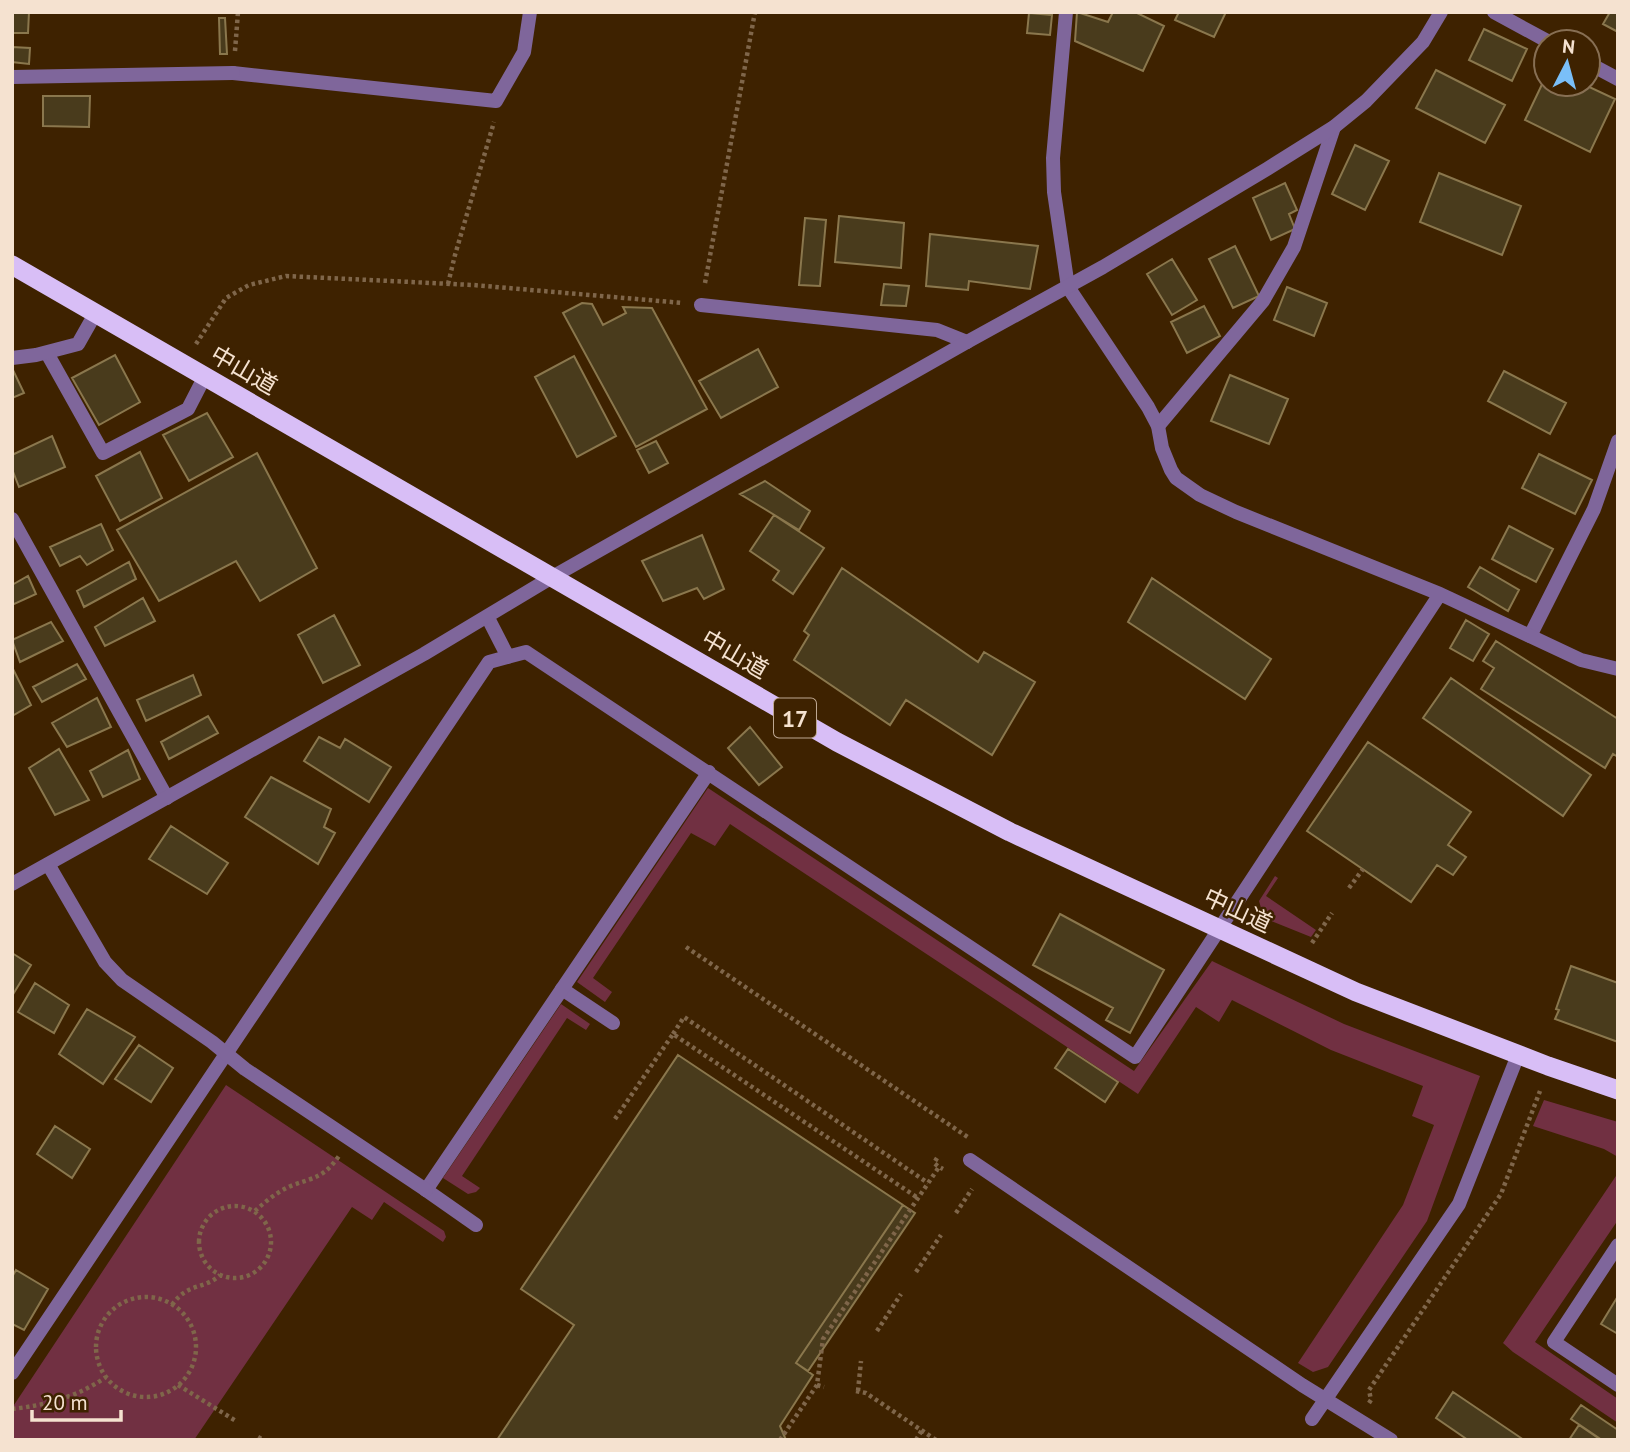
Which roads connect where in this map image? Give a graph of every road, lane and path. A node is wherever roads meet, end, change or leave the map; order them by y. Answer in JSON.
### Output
{"nodes":[{"id":1,"x":237,"y":12,"type":"edge"},
{"id":2,"x":530,"y":12,"type":"edge"},
{"id":3,"x":755,"y":12,"type":"edge"},
{"id":4,"x":1066,"y":12,"type":"edge"},
{"id":5,"x":1441,"y":12,"type":"edge"},
{"id":6,"x":1494,"y":12,"type":"edge"},
{"id":7,"x":1532,"y":33,"type":"edge"},
{"id":8,"x":1602,"y":70,"type":"edge"},
{"id":9,"x":233,"y":73,"type":"junction"},
{"id":10,"x":12,"y":76,"type":"edge"},
{"id":11,"x":1618,"y":79,"type":"edge"},
{"id":12,"x":496,"y":101,"type":"junction"},
{"id":13,"x":1334,"y":127,"type":"junction"},
{"id":14,"x":12,"y":265,"type":"edge"},
{"id":15,"x":448,"y":284,"type":"junction"},
{"id":16,"x":1068,"y":286,"type":"junction"},
{"id":17,"x":701,"y":305,"type":"junction"},
{"id":18,"x":95,"y":314,"type":"junction"},
{"id":19,"x":967,"y":342,"type":"junction"},
{"id":20,"x":47,"y":353,"type":"junction"},
{"id":21,"x":12,"y":358,"type":"edge"},
{"id":22,"x":183,"y":364,"type":"junction"},
{"id":23,"x":205,"y":376,"type":"junction"},
{"id":24,"x":1158,"y":426,"type":"junction"},
{"id":25,"x":1618,"y":440,"type":"edge"},
{"id":26,"x":12,"y":519,"type":"edge"},
{"id":27,"x":554,"y":576,"type":"junction"},
{"id":28,"x":1440,"y":594,"type":"junction"},
{"id":29,"x":488,"y":618,"type":"junction"},
{"id":30,"x":1530,"y":636,"type":"junction"},
{"id":31,"x":508,"y":657,"type":"junction"},
{"id":32,"x":1618,"y":669,"type":"edge"},
{"id":33,"x":709,"y":772,"type":"junction"},
{"id":34,"x":167,"y":798,"type":"junction"},
{"id":35,"x":48,"y":864,"type":"junction"},
{"id":36,"x":1363,"y":869,"type":"dead end"},
{"id":37,"x":12,"y":884,"type":"edge"},
{"id":38,"x":1349,"y":888,"type":"dead end"},
{"id":39,"x":1332,"y":913,"type":"dead end"},
{"id":40,"x":1221,"y":929,"type":"junction"},
{"id":41,"x":1312,"y":943,"type":"dead end"},
{"id":42,"x":562,"y":989,"type":"junction"},
{"id":43,"x":613,"y":1023,"type":"dead end"},
{"id":44,"x":673,"y":1034,"type":"junction"},
{"id":45,"x":227,"y":1055,"type":"junction"},
{"id":46,"x":1518,"y":1055,"type":"junction"},
{"id":47,"x":1618,"y":1090,"type":"edge"},
{"id":48,"x":1540,"y":1091,"type":"dead end"},
{"id":49,"x":615,"y":1119,"type":"dead end"},
{"id":50,"x":339,"y":1156,"type":"dead end"},
{"id":51,"x":937,"y":1157,"type":"dead end"},
{"id":52,"x":970,"y":1160,"type":"dead end"},
{"id":53,"x":928,"y":1183,"type":"junction"},
{"id":54,"x":972,"y":1189,"type":"dead end"},
{"id":55,"x":426,"y":1190,"type":"junction"},
{"id":56,"x":918,"y":1198,"type":"junction"},
{"id":57,"x":255,"y":1211,"type":"junction"},
{"id":58,"x":956,"y":1213,"type":"dead end"},
{"id":59,"x":476,"y":1225,"type":"dead end"},
{"id":60,"x":941,"y":1236,"type":"dead end"},
{"id":61,"x":1615,"y":1254,"type":"edge"},
{"id":62,"x":916,"y":1272,"type":"dead end"},
{"id":63,"x":220,"y":1275,"type":"junction"},
{"id":64,"x":901,"y":1294,"type":"dead end"},
{"id":65,"x":172,"y":1305,"type":"junction"},
{"id":66,"x":877,"y":1331,"type":"dead end"},
{"id":67,"x":861,"y":1361,"type":"dead end"},
{"id":68,"x":12,"y":1373,"type":"edge"},
{"id":69,"x":106,"y":1377,"type":"junction"},
{"id":70,"x":178,"y":1385,"type":"junction"},
{"id":71,"x":817,"y":1385,"type":"junction"},
{"id":72,"x":1618,"y":1385,"type":"edge"},
{"id":73,"x":824,"y":1387,"type":"dead end"},
{"id":74,"x":1325,"y":1398,"type":"junction"},
{"id":75,"x":1369,"y":1404,"type":"dead end"},
{"id":76,"x":12,"y":1409,"type":"edge"},
{"id":77,"x":1312,"y":1419,"type":"dead end"},
{"id":78,"x":236,"y":1421,"type":"dead end"},
{"id":79,"x":922,"y":1430,"type":"junction"},
{"id":80,"x":780,"y":1440,"type":"edge"},
{"id":81,"x":916,"y":1440,"type":"edge"},
{"id":82,"x":936,"y":1440,"type":"edge"},
{"id":83,"x":1391,"y":1440,"type":"edge"}],
"edges":[{"from":1,"to":9,"type":"path"},
{"from":2,"to":12,"type":"street"},
{"from":3,"to":17,"type":"path"},
{"from":4,"to":16,"type":"street"},
{"from":5,"to":13,"type":"street"},
{"from":6,"to":7,"type":"street"},
{"from":8,"to":11,"type":"street"},
{"from":9,"to":10,"type":"street"},
{"from":9,"to":12,"type":"street"},
{"from":12,"to":15,"type":"path"},
{"from":13,"to":16,"type":"street"},
{"from":13,"to":24,"type":"street"},
{"from":14,"to":18,"type":"highway","name":"中山道","number":"17"},
{"from":15,"to":17,"type":"path"},
{"from":15,"to":22,"type":"path"},
{"from":16,"to":19,"type":"street"},
{"from":16,"to":24,"type":"street"},
{"from":17,"to":19,"type":"street"},
{"from":18,"to":20,"type":"street"},
{"from":18,"to":22,"type":"highway","name":"中山道","number":"17"},
{"from":19,"to":27,"type":"street"},
{"from":20,"to":21,"type":"street"},
{"from":20,"to":23,"type":"street"},
{"from":22,"to":23,"type":"highway","name":"中山道","number":"17"},
{"from":23,"to":27,"type":"highway","name":"中山道","number":"17"},
{"from":24,"to":28,"type":"street"},
{"from":25,"to":30,"type":"street"},
{"from":26,"to":34,"type":"street"},
{"from":27,"to":29,"type":"street"},
{"from":27,"to":40,"type":"highway","name":"中山道","number":"17"},
{"from":28,"to":30,"type":"street"},
{"from":28,"to":40,"type":"street"},
{"from":29,"to":31,"type":"street"},
{"from":29,"to":34,"type":"street"},
{"from":30,"to":32,"type":"street"},
{"from":31,"to":33,"type":"street"},
{"from":31,"to":45,"type":"street"},
{"from":33,"to":40,"type":"street"},
{"from":33,"to":42,"type":"street"},
{"from":34,"to":35,"type":"street"},
{"from":35,"to":37,"type":"street"},
{"from":35,"to":45,"type":"street"},
{"from":36,"to":38,"type":"path"},
{"from":39,"to":41,"type":"path"},
{"from":40,"to":46,"type":"highway","name":"中山道","number":"17"},
{"from":42,"to":43,"type":"street"},
{"from":42,"to":55,"type":"street"},
{"from":44,"to":49,"type":"path"},
{"from":44,"to":53,"type":"path"},
{"from":44,"to":56,"type":"path"},
{"from":45,"to":55,"type":"street"},
{"from":45,"to":68,"type":"street"},
{"from":46,"to":47,"type":"highway","name":"中山道","number":"17"},
{"from":46,"to":74,"type":"street"},
{"from":48,"to":75,"type":"path"},
{"from":50,"to":57,"type":"path"},
{"from":51,"to":53,"type":"path"},
{"from":52,"to":74,"type":"street"},
{"from":53,"to":56,"type":"path"},
{"from":54,"to":58,"type":"path"},
{"from":55,"to":59,"type":"street"},
{"from":56,"to":71,"type":"path"},
{"from":57,"to":63,"type":"path"},
{"from":57,"to":63,"type":"path"},
{"from":60,"to":62,"type":"path"},
{"from":61,"to":72,"type":"street"},
{"from":63,"to":65,"type":"path"},
{"from":64,"to":66,"type":"path"},
{"from":65,"to":69,"type":"path"},
{"from":65,"to":70,"type":"path"},
{"from":67,"to":79,"type":"path"},
{"from":69,"to":70,"type":"path"},
{"from":69,"to":76,"type":"path"},
{"from":70,"to":78,"type":"path"},
{"from":71,"to":73,"type":"path"},
{"from":71,"to":80,"type":"path"},
{"from":74,"to":77,"type":"street"},
{"from":74,"to":83,"type":"street"},
{"from":79,"to":81,"type":"path"},
{"from":79,"to":82,"type":"path"}]}
